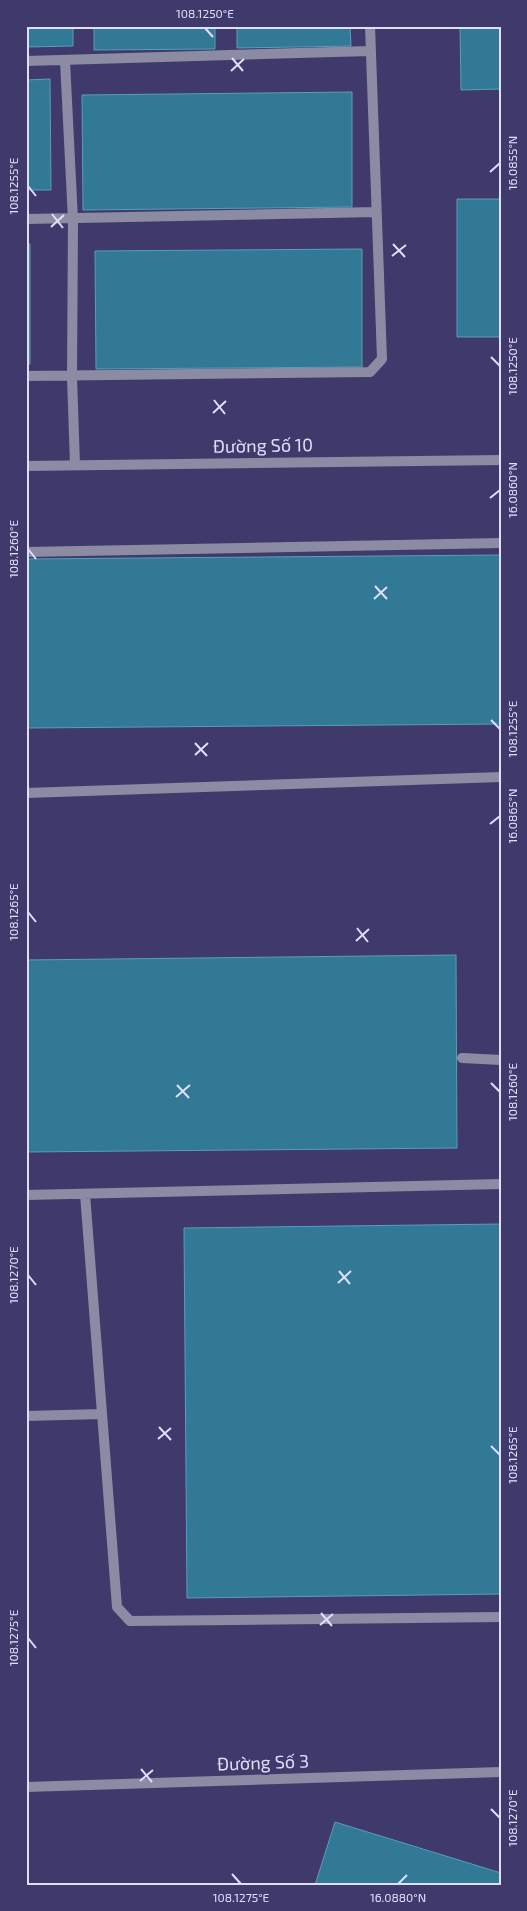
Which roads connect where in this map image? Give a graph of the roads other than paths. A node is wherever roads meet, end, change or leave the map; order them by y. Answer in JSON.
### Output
{"nodes":[{"id":1,"x":370,"y":26,"type":"edge"},
{"id":2,"x":370,"y":51,"type":"junction"},
{"id":3,"x":26,"y":61,"type":"edge"},
{"id":4,"x":65,"y":61,"type":"junction"},
{"id":5,"x":376,"y":212,"type":"junction"},
{"id":6,"x":26,"y":219,"type":"edge"},
{"id":7,"x":73,"y":220,"type":"junction"},
{"id":8,"x":26,"y":376,"type":"edge"},
{"id":9,"x":72,"y":377,"type":"junction"},
{"id":10,"x":501,"y":460,"type":"edge"},
{"id":11,"x":75,"y":465,"type":"junction"},
{"id":12,"x":26,"y":466,"type":"edge"},
{"id":13,"x":501,"y":543,"type":"edge"},
{"id":14,"x":26,"y":552,"type":"edge"},
{"id":15,"x":501,"y":777,"type":"edge"},
{"id":16,"x":26,"y":793,"type":"edge"},
{"id":17,"x":462,"y":1058,"type":"dead end"},
{"id":18,"x":501,"y":1060,"type":"edge"},
{"id":19,"x":501,"y":1184,"type":"edge"},
{"id":20,"x":85,"y":1194,"type":"junction"},
{"id":21,"x":26,"y":1195,"type":"edge"},
{"id":22,"x":102,"y":1414,"type":"junction"},
{"id":23,"x":26,"y":1416,"type":"edge"},
{"id":24,"x":501,"y":1617,"type":"edge"},
{"id":25,"x":501,"y":1772,"type":"edge"},
{"id":26,"x":26,"y":1787,"type":"edge"}],
"edges":[{"from":1,"to":2,"type":"street"},
{"from":2,"to":4,"type":"street"},
{"from":2,"to":5,"type":"street"},
{"from":3,"to":4,"type":"street"},
{"from":4,"to":7,"type":"street"},
{"from":5,"to":7,"type":"street"},
{"from":5,"to":9,"type":"street"},
{"from":6,"to":7,"type":"street"},
{"from":7,"to":9,"type":"street"},
{"from":8,"to":9,"type":"street"},
{"from":9,"to":11,"type":"street"},
{"from":10,"to":11,"type":"street","name":"Đường Số 10"},
{"from":11,"to":12,"type":"street","name":"Đường Số 10"},
{"from":13,"to":14,"type":"street"},
{"from":15,"to":16,"type":"street"},
{"from":17,"to":18,"type":"street"},
{"from":19,"to":20,"type":"street"},
{"from":20,"to":21,"type":"street"},
{"from":20,"to":22,"type":"street"},
{"from":22,"to":23,"type":"street"},
{"from":22,"to":24,"type":"street"},
{"from":25,"to":26,"type":"street","name":"Đường Số 3"}]}
